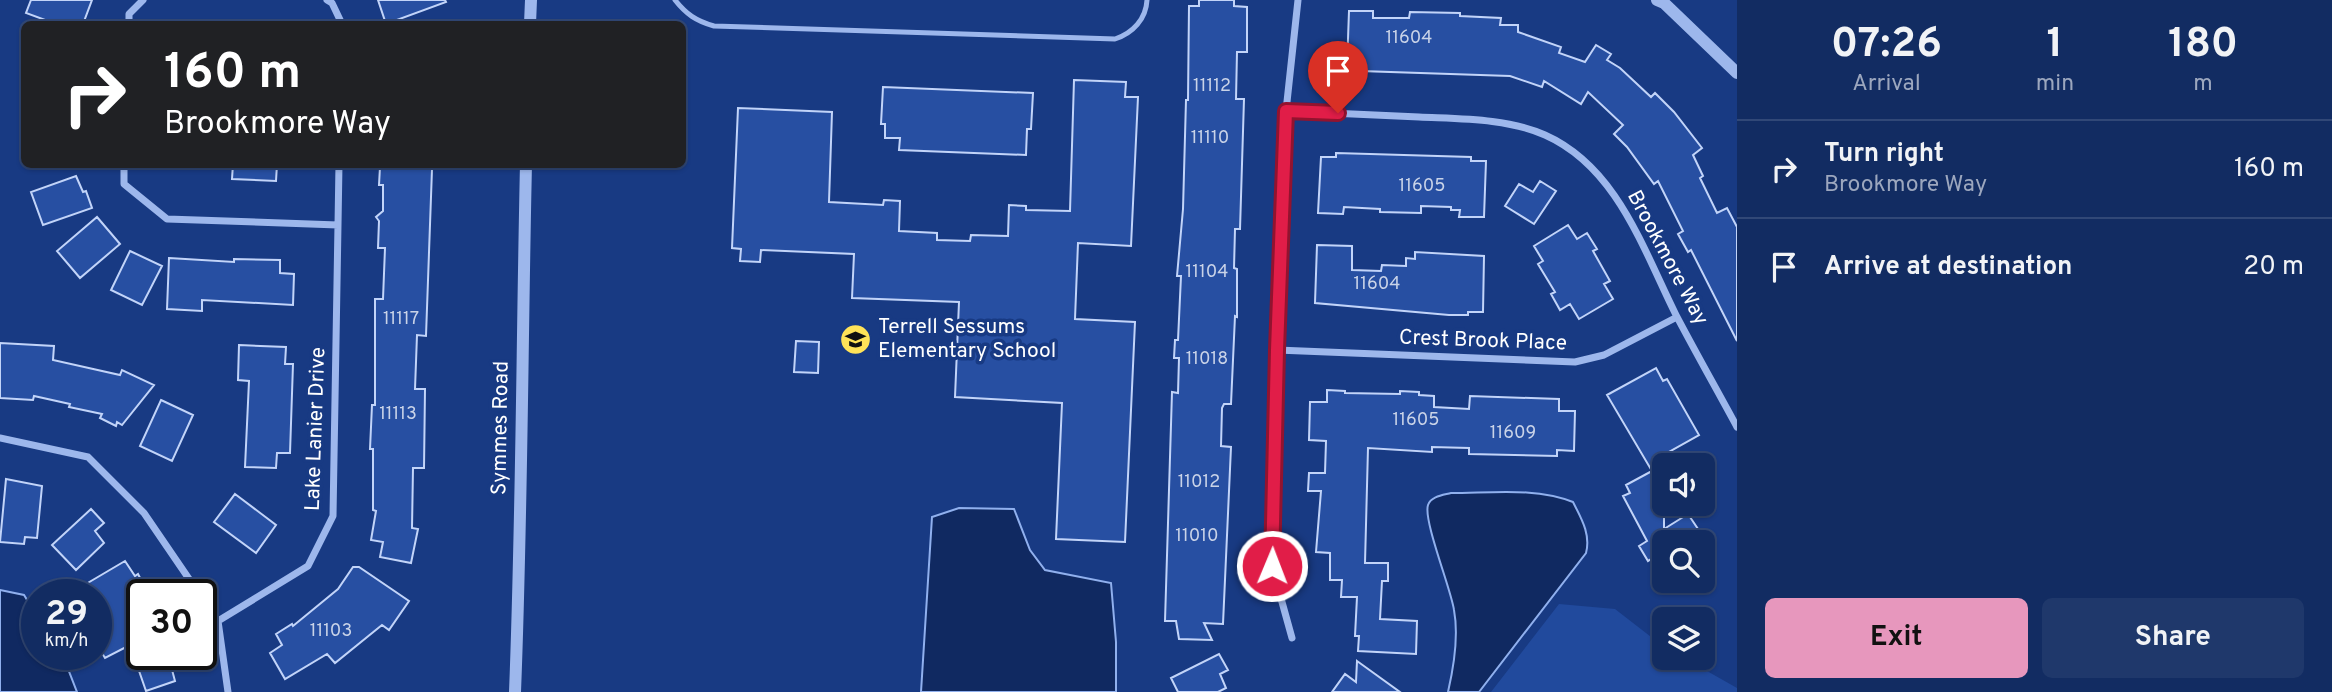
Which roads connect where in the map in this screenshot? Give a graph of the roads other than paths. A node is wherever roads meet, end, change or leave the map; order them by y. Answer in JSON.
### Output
{"nodes":[{"id":1,"x":143,"y":0,"type":"edge"},
{"id":2,"x":327,"y":0,"type":"edge"},
{"id":3,"x":531,"y":0,"type":"edge"},
{"id":4,"x":675,"y":0,"type":"edge"},
{"id":5,"x":1147,"y":0,"type":"edge"},
{"id":6,"x":1298,"y":0,"type":"edge"},
{"id":7,"x":1657,"y":0,"type":"edge"},
{"id":8,"x":129,"y":21,"type":"edge"},
{"id":9,"x":341,"y":21,"type":"edge"},
{"id":10,"x":530,"y":21,"type":"edge"},
{"id":11,"x":1737,"y":73,"type":"edge"},
{"id":12,"x":1286,"y":111,"type":"junction"},
{"id":13,"x":124,"y":168,"type":"edge"},
{"id":14,"x":340,"y":168,"type":"edge"},
{"id":15,"x":526,"y":168,"type":"edge"},
{"id":16,"x":338,"y":225,"type":"junction"},
{"id":17,"x":1677,"y":317,"type":"junction"},
{"id":18,"x":1277,"y":350,"type":"junction"},
{"id":19,"x":1737,"y":427,"type":"edge"},
{"id":20,"x":0,"y":438,"type":"edge"},
{"id":21,"x":189,"y":579,"type":"edge"},
{"id":22,"x":218,"y":621,"type":"joint"},
{"id":23,"x":1292,"y":638,"type":"dead end"},
{"id":24,"x":228,"y":692,"type":"edge"},
{"id":25,"x":515,"y":692,"type":"edge"}],
"edges":[{"from":1,"to":8,"type":"street"},
{"from":2,"to":9,"type":"street"},
{"from":3,"to":10,"type":"street"},
{"from":4,"to":5,"type":"lane"},
{"from":6,"to":12,"type":"street"},
{"from":7,"to":11,"type":"street"},
{"from":12,"to":17,"type":"street","name":"Brookmore Way"},
{"from":12,"to":18,"type":"street"},
{"from":13,"to":16,"type":"street"},
{"from":14,"to":16,"type":"street","name":"Lake Lanier Drive"},
{"from":15,"to":25,"type":"street","name":"Symmes Road"},
{"from":16,"to":22,"type":"street","name":"Lake Lanier Drive"},
{"from":17,"to":18,"type":"street","name":"Crest Brook Place"},
{"from":17,"to":19,"type":"street","name":"Brookmore Way"},
{"from":18,"to":23,"type":"street"},
{"from":20,"to":21,"type":"street"},
{"from":22,"to":24,"type":"street"}]}
